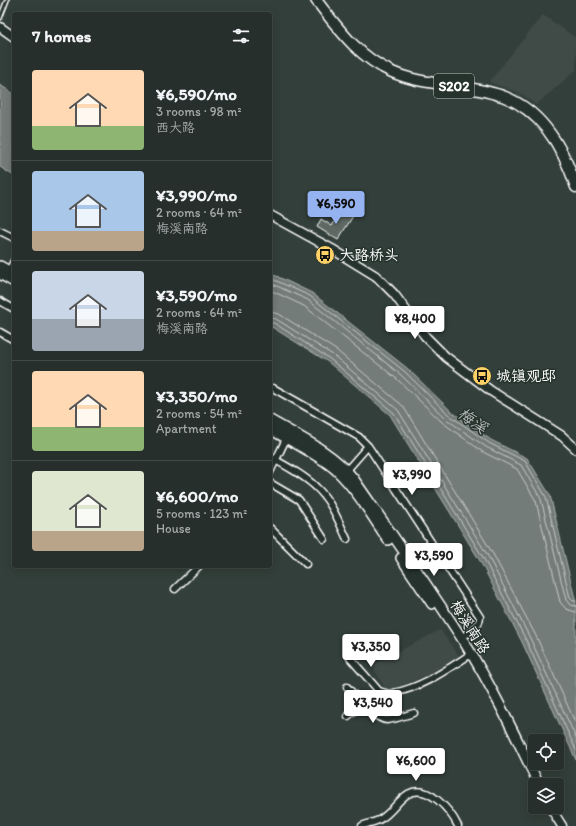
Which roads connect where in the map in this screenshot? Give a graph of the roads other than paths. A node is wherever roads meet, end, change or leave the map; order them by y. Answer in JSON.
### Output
{"nodes":[{"id":1,"x":7,"y":0,"type":"edge"},
{"id":2,"x":316,"y":0,"type":"edge"},
{"id":3,"x":0,"y":18,"type":"edge"},
{"id":4,"x":0,"y":27,"type":"edge"},
{"id":5,"x":12,"y":35,"type":"edge"},
{"id":6,"x":576,"y":187,"type":"edge"},
{"id":7,"x":272,"y":216,"type":"edge"},
{"id":8,"x":0,"y":231,"type":"edge"},
{"id":9,"x":12,"y":237,"type":"edge"},
{"id":10,"x":0,"y":266,"type":"edge"},
{"id":11,"x":8,"y":273,"type":"edge"},
{"id":12,"x":0,"y":301,"type":"edge"},
{"id":13,"x":12,"y":308,"type":"edge"},
{"id":14,"x":0,"y":332,"type":"edge"},
{"id":15,"x":12,"y":339,"type":"edge"},
{"id":16,"x":273,"y":388,"type":"dead end"},
{"id":17,"x":272,"y":421,"type":"edge"},
{"id":18,"x":272,"y":431,"type":"edge"},
{"id":19,"x":286,"y":439,"type":"junction"},
{"id":20,"x":368,"y":446,"type":"junction"},
{"id":21,"x":576,"y":449,"type":"edge"},
{"id":22,"x":273,"y":459,"type":"edge"},
{"id":23,"x":347,"y":470,"type":"junction"},
{"id":24,"x":272,"y":484,"type":"edge"},
{"id":25,"x":272,"y":530,"type":"edge"},
{"id":26,"x":324,"y":539,"type":"dead end"},
{"id":27,"x":347,"y":539,"type":"dead end"},
{"id":28,"x":306,"y":564,"type":"dead end"},
{"id":29,"x":197,"y":568,"type":"edge"},
{"id":30,"x":175,"y":590,"type":"dead end"},
{"id":31,"x":461,"y":638,"type":"junction"},
{"id":32,"x":469,"y":655,"type":"junction"},
{"id":33,"x":350,"y":658,"type":"dead end"},
{"id":34,"x":347,"y":687,"type":"dead end"},
{"id":35,"x":379,"y":691,"type":"junction"},
{"id":36,"x":363,"y":703,"type":"junction"},
{"id":37,"x":414,"y":713,"type":"dead end"},
{"id":38,"x":348,"y":716,"type":"dead end"},
{"id":39,"x":535,"y":778,"type":"edge"},
{"id":40,"x":554,"y":814,"type":"edge"},
{"id":41,"x":362,"y":826,"type":"edge"},
{"id":42,"x":458,"y":826,"type":"edge"},
{"id":43,"x":562,"y":826,"type":"edge"}],
"edges":[{"from":1,"to":3,"type":"lane"},
{"from":2,"to":6,"type":"main road","number":"S202"},
{"from":4,"to":5,"type":"street"},
{"from":7,"to":21,"type":"street"},
{"from":8,"to":9,"type":"street"},
{"from":10,"to":11,"type":"main road"},
{"from":12,"to":13,"type":"street"},
{"from":14,"to":15,"type":"street"},
{"from":16,"to":20,"type":"street"},
{"from":17,"to":23,"type":"main road","name":"梅溪南路"},
{"from":18,"to":19,"type":"main road","name":"梅溪南路"},
{"from":19,"to":22,"type":"street"},
{"from":19,"to":32,"type":"main road","name":"梅溪南路"},
{"from":20,"to":23,"type":"street"},
{"from":20,"to":31,"type":"street"},
{"from":22,"to":27,"type":"street"},
{"from":23,"to":31,"type":"main road","name":"梅溪南路"},
{"from":24,"to":26,"type":"street"},
{"from":25,"to":28,"type":"street"},
{"from":29,"to":30,"type":"street"},
{"from":31,"to":32,"type":"main road","name":"梅溪南路"},
{"from":32,"to":35,"type":"street"},
{"from":32,"to":39,"type":"main road","name":"梅溪南路"},
{"from":33,"to":35,"type":"street"},
{"from":34,"to":36,"type":"street"},
{"from":35,"to":36,"type":"street"},
{"from":36,"to":37,"type":"street"},
{"from":36,"to":38,"type":"street"},
{"from":40,"to":43,"type":"street"},
{"from":41,"to":42,"type":"street"}]}
